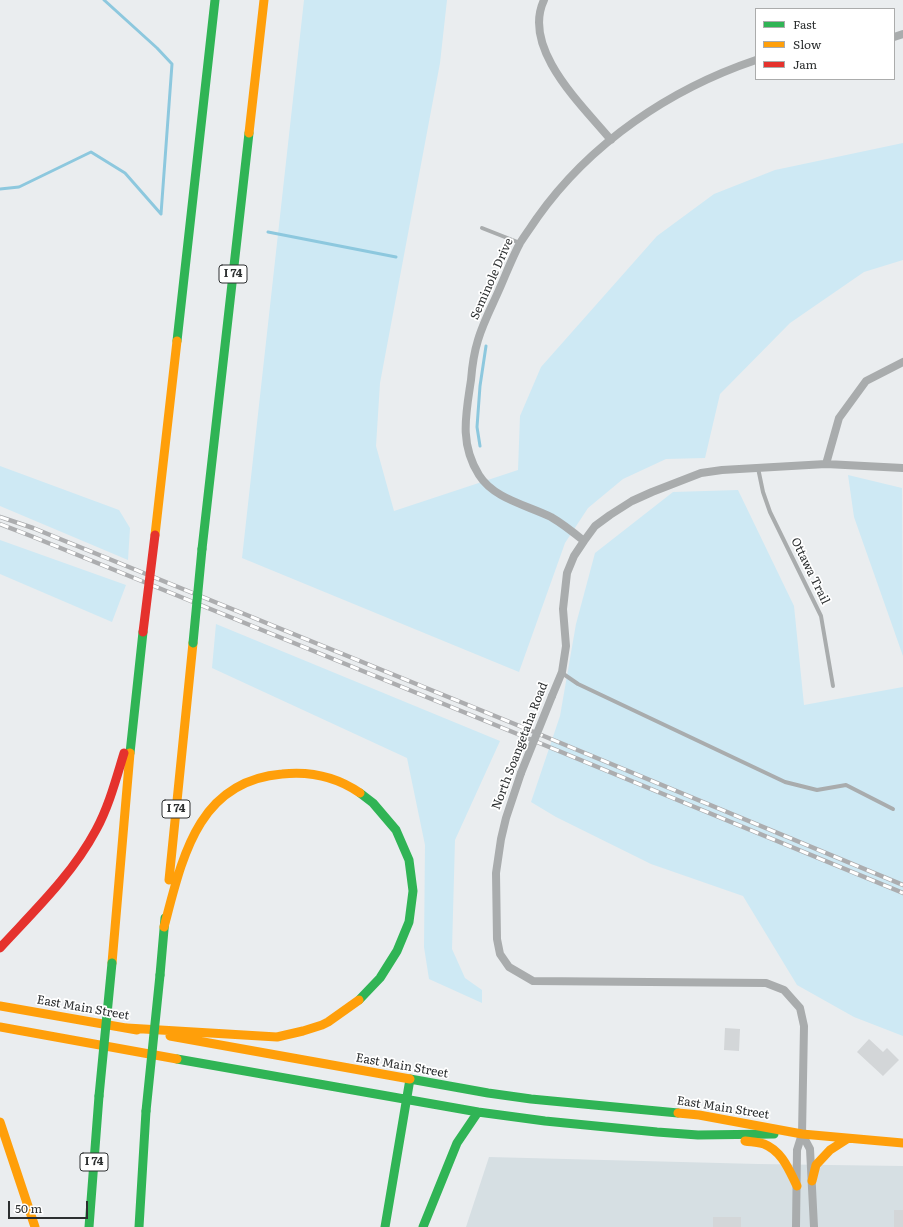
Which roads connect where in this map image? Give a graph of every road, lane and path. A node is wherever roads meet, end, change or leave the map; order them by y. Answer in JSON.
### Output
{"nodes":[{"id":1,"x":215,"y":0,"type":"edge"},
{"id":2,"x":264,"y":0,"type":"edge"},
{"id":3,"x":544,"y":0,"type":"edge"},
{"id":4,"x":755,"y":60,"type":"edge"},
{"id":5,"x":611,"y":140,"type":"junction"},
{"id":6,"x":482,"y":228,"type":"dead end"},
{"id":7,"x":520,"y":243,"type":"junction"},
{"id":8,"x":903,"y":362,"type":"edge"},
{"id":9,"x":826,"y":464,"type":"junction"},
{"id":10,"x":758,"y":467,"type":"junction"},
{"id":11,"x":903,"y":468,"type":"edge"},
{"id":12,"x":584,"y":541,"type":"junction"},
{"id":13,"x":562,"y":672,"type":"junction"},
{"id":14,"x":833,"y":686,"type":"dead end"},
{"id":15,"x":132,"y":727,"type":"junction"},
{"id":16,"x":893,"y":809,"type":"dead end"},
{"id":17,"x":164,"y":926,"type":"junction"},
{"id":18,"x":0,"y":948,"type":"edge"},
{"id":19,"x":0,"y":1006,"type":"edge"},
{"id":20,"x":0,"y":1027,"type":"edge"},
{"id":21,"x":127,"y":1028,"type":"junction"},
{"id":22,"x":410,"y":1079,"type":"junction"},
{"id":23,"x":407,"y":1100,"type":"junction"},
{"id":24,"x":478,"y":1112,"type":"junction"},
{"id":25,"x":0,"y":1122,"type":"edge"},
{"id":26,"x":802,"y":1134,"type":"junction"},
{"id":27,"x":698,"y":1135,"type":"junction"},
{"id":28,"x":847,"y":1139,"type":"junction"},
{"id":29,"x":903,"y":1143,"type":"edge"},
{"id":30,"x":144,"y":1170,"type":"junction"},
{"id":31,"x":812,"y":1181,"type":"junction"},
{"id":32,"x":797,"y":1186,"type":"junction"},
{"id":33,"x":35,"y":1227,"type":"edge"},
{"id":34,"x":89,"y":1227,"type":"edge"},
{"id":35,"x":139,"y":1227,"type":"edge"},
{"id":36,"x":145,"y":1227,"type":"edge"},
{"id":37,"x":385,"y":1227,"type":"edge"},
{"id":38,"x":423,"y":1227,"type":"edge"},
{"id":39,"x":796,"y":1227,"type":"edge"},
{"id":40,"x":814,"y":1227,"type":"edge"}],
"edges":[{"from":1,"to":15,"type":"main road","number":"I 74","bridge":true},
{"from":2,"to":17,"type":"main road","number":"I 74","bridge":true},
{"from":3,"to":5,"type":"street"},
{"from":4,"to":5,"type":"street","name":"Seminole Drive"},
{"from":5,"to":7,"type":"street","name":"Seminole Drive"},
{"from":6,"to":7,"type":"lane"},
{"from":7,"to":12,"type":"street","name":"Seminole Drive"},
{"from":8,"to":9,"type":"street"},
{"from":9,"to":10,"type":"street","name":"North Soangetaha Road"},
{"from":9,"to":11,"type":"street","name":"North Soangetaha Road"},
{"from":10,"to":12,"type":"street","name":"North Soangetaha Road"},
{"from":10,"to":14,"type":"lane","name":"Ottawa Trail"},
{"from":12,"to":13,"type":"street","name":"North Soangetaha Road"},
{"from":13,"to":16,"type":"lane"},
{"from":13,"to":26,"type":"street","name":"North Soangetaha Road","bridge":true},
{"from":15,"to":18,"type":"main road"},
{"from":15,"to":34,"type":"main road","number":"I 74","bridge":true},
{"from":17,"to":21,"type":"main road"},
{"from":17,"to":30,"type":"main road","number":"I 74","bridge":true},
{"from":19,"to":21,"type":"main road","name":"East Main Street"},
{"from":20,"to":23,"type":"main road","name":"East Main Street"},
{"from":21,"to":22,"type":"main road","name":"East Main Street"},
{"from":22,"to":23,"type":"main road"},
{"from":22,"to":26,"type":"main road","name":"East Main Street"},
{"from":23,"to":24,"type":"main road","name":"East Main Street"},
{"from":23,"to":37,"type":"main road"},
{"from":24,"to":27,"type":"main road","name":"East Main Street"},
{"from":24,"to":38,"type":"main road"},
{"from":25,"to":33,"type":"main road"},
{"from":26,"to":27,"type":"main road","name":"East Main Street"},
{"from":26,"to":28,"type":"main road","name":"East Main Street"},
{"from":26,"to":31,"type":"street"},
{"from":26,"to":32,"type":"street"},
{"from":27,"to":32,"type":"main road"},
{"from":28,"to":29,"type":"main road","name":"East Main Street"},
{"from":28,"to":31,"type":"main road"},
{"from":30,"to":35,"type":"main road","number":"I 74"},
{"from":30,"to":36,"type":"main road"},
{"from":31,"to":40,"type":"street"},
{"from":32,"to":39,"type":"street"}]}
